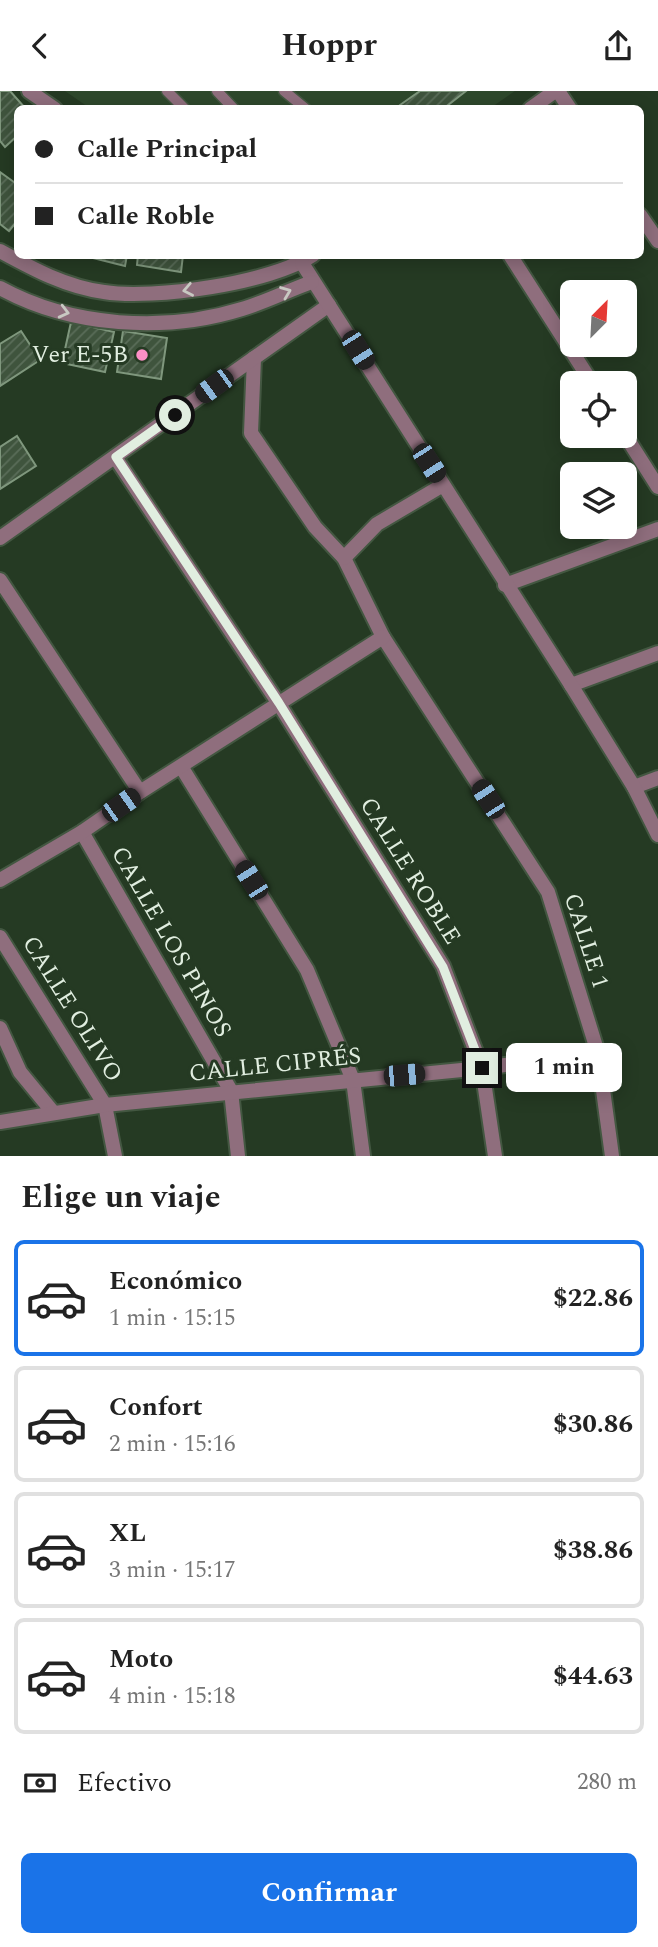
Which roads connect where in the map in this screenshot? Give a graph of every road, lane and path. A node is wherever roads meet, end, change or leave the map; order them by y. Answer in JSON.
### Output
{"nodes":[{"id":1,"x":29,"y":91,"type":"edge"},
{"id":2,"x":167,"y":91,"type":"edge"},
{"id":3,"x":216,"y":91,"type":"edge"},
{"id":4,"x":284,"y":91,"type":"edge"},
{"id":5,"x":557,"y":91,"type":"edge"},
{"id":6,"x":49,"y":105,"type":"edge"},
{"id":7,"x":181,"y":105,"type":"edge"},
{"id":8,"x":230,"y":105,"type":"edge"},
{"id":9,"x":301,"y":105,"type":"edge"},
{"id":10,"x":536,"y":105,"type":"edge"},
{"id":11,"x":644,"y":221,"type":"edge"},
{"id":12,"x":658,"y":241,"type":"edge"},
{"id":13,"x":15,"y":259,"type":"edge"},
{"id":14,"x":302,"y":259,"type":"edge"},
{"id":15,"x":305,"y":259,"type":"edge"},
{"id":16,"x":513,"y":259,"type":"edge"},
{"id":17,"x":312,"y":282,"type":"junction"},
{"id":18,"x":0,"y":288,"type":"edge"},
{"id":19,"x":329,"y":305,"type":"junction"},
{"id":20,"x":254,"y":358,"type":"junction"},
{"id":21,"x":584,"y":371,"type":"edge"},
{"id":22,"x":633,"y":448,"type":"edge"},
{"id":23,"x":116,"y":457,"type":"junction"},
{"id":24,"x":443,"y":485,"type":"junction"},
{"id":25,"x":658,"y":487,"type":"edge"},
{"id":26,"x":658,"y":529,"type":"edge"},
{"id":27,"x":0,"y":538,"type":"edge"},
{"id":28,"x":344,"y":558,"type":"junction"},
{"id":29,"x":0,"y":580,"type":"edge"},
{"id":30,"x":505,"y":585,"type":"junction"},
{"id":31,"x":383,"y":637,"type":"junction"},
{"id":32,"x":658,"y":653,"type":"edge"},
{"id":33,"x":571,"y":685,"type":"junction"},
{"id":34,"x":279,"y":703,"type":"junction"},
{"id":35,"x":182,"y":768,"type":"junction"},
{"id":36,"x":658,"y":778,"type":"edge"},
{"id":37,"x":634,"y":787,"type":"junction"},
{"id":38,"x":140,"y":792,"type":"junction"},
{"id":39,"x":82,"y":832,"type":"junction"},
{"id":40,"x":658,"y":835,"type":"edge"},
{"id":41,"x":0,"y":880,"type":"edge"},
{"id":42,"x":0,"y":937,"type":"edge"},
{"id":43,"x":0,"y":1028,"type":"edge"},
{"id":44,"x":598,"y":1053,"type":"junction"},
{"id":45,"x":482,"y":1068,"type":"junction"},
{"id":46,"x":353,"y":1080,"type":"junction"},
{"id":47,"x":230,"y":1091,"type":"junction"},
{"id":48,"x":105,"y":1105,"type":"junction"},
{"id":49,"x":52,"y":1111,"type":"junction"},
{"id":50,"x":0,"y":1122,"type":"edge"},
{"id":51,"x":114,"y":1156,"type":"edge"},
{"id":52,"x":238,"y":1156,"type":"edge"},
{"id":53,"x":363,"y":1156,"type":"edge"},
{"id":54,"x":495,"y":1156,"type":"edge"},
{"id":55,"x":612,"y":1156,"type":"edge"}],
"edges":[{"from":1,"to":6,"type":"street"},
{"from":2,"to":7,"type":"lane"},
{"from":3,"to":8,"type":"lane"},
{"from":4,"to":9,"type":"lane"},
{"from":5,"to":10,"type":"street"},
{"from":11,"to":12,"type":"street"},
{"from":14,"to":13,"type":"street","one_way":true},
{"from":15,"to":17,"type":"street"},
{"from":16,"to":21,"type":"street"},
{"from":18,"to":17,"type":"street","one_way":true},
{"from":17,"to":19,"type":"street"},
{"from":19,"to":20,"type":"street"},
{"from":19,"to":24,"type":"street"},
{"from":20,"to":23,"type":"street"},
{"from":20,"to":28,"type":"street","name":"CALLE 1"},
{"from":22,"to":25,"type":"street"},
{"from":23,"to":27,"type":"street"},
{"from":23,"to":34,"type":"street","name":"CALLE ROBLE"},
{"from":24,"to":28,"type":"street"},
{"from":24,"to":30,"type":"street"},
{"from":26,"to":30,"type":"street"},
{"from":28,"to":31,"type":"street","name":"CALLE 1"},
{"from":29,"to":38,"type":"street"},
{"from":30,"to":33,"type":"street"},
{"from":31,"to":34,"type":"street"},
{"from":31,"to":44,"type":"street","name":"CALLE 1"},
{"from":32,"to":33,"type":"street"},
{"from":33,"to":37,"type":"street"},
{"from":34,"to":35,"type":"street"},
{"from":34,"to":45,"type":"street","name":"CALLE ROBLE"},
{"from":35,"to":38,"type":"street"},
{"from":35,"to":46,"type":"street"},
{"from":36,"to":37,"type":"street"},
{"from":37,"to":40,"type":"street"},
{"from":38,"to":39,"type":"street"},
{"from":39,"to":41,"type":"street"},
{"from":39,"to":47,"type":"street","name":"CALLE LOS PINOS"},
{"from":42,"to":48,"type":"street","name":"CALLE OLIVO"},
{"from":43,"to":49,"type":"street"},
{"from":44,"to":45,"type":"street","name":"CALLE CIPRÉS"},
{"from":44,"to":55,"type":"street","name":"CALLE 1"},
{"from":45,"to":46,"type":"street","name":"CALLE CIPRÉS"},
{"from":45,"to":54,"type":"street","name":"CALLE ROBLE"},
{"from":46,"to":47,"type":"street","name":"CALLE CIPRÉS"},
{"from":46,"to":53,"type":"street"},
{"from":47,"to":48,"type":"street","name":"CALLE CIPRÉS"},
{"from":47,"to":52,"type":"street","name":"CALLE LOS PINOS"},
{"from":48,"to":49,"type":"street","name":"CALLE CIPRÉS"},
{"from":48,"to":51,"type":"street"},
{"from":49,"to":50,"type":"street","name":"CALLE CIPRÉS"}]}
